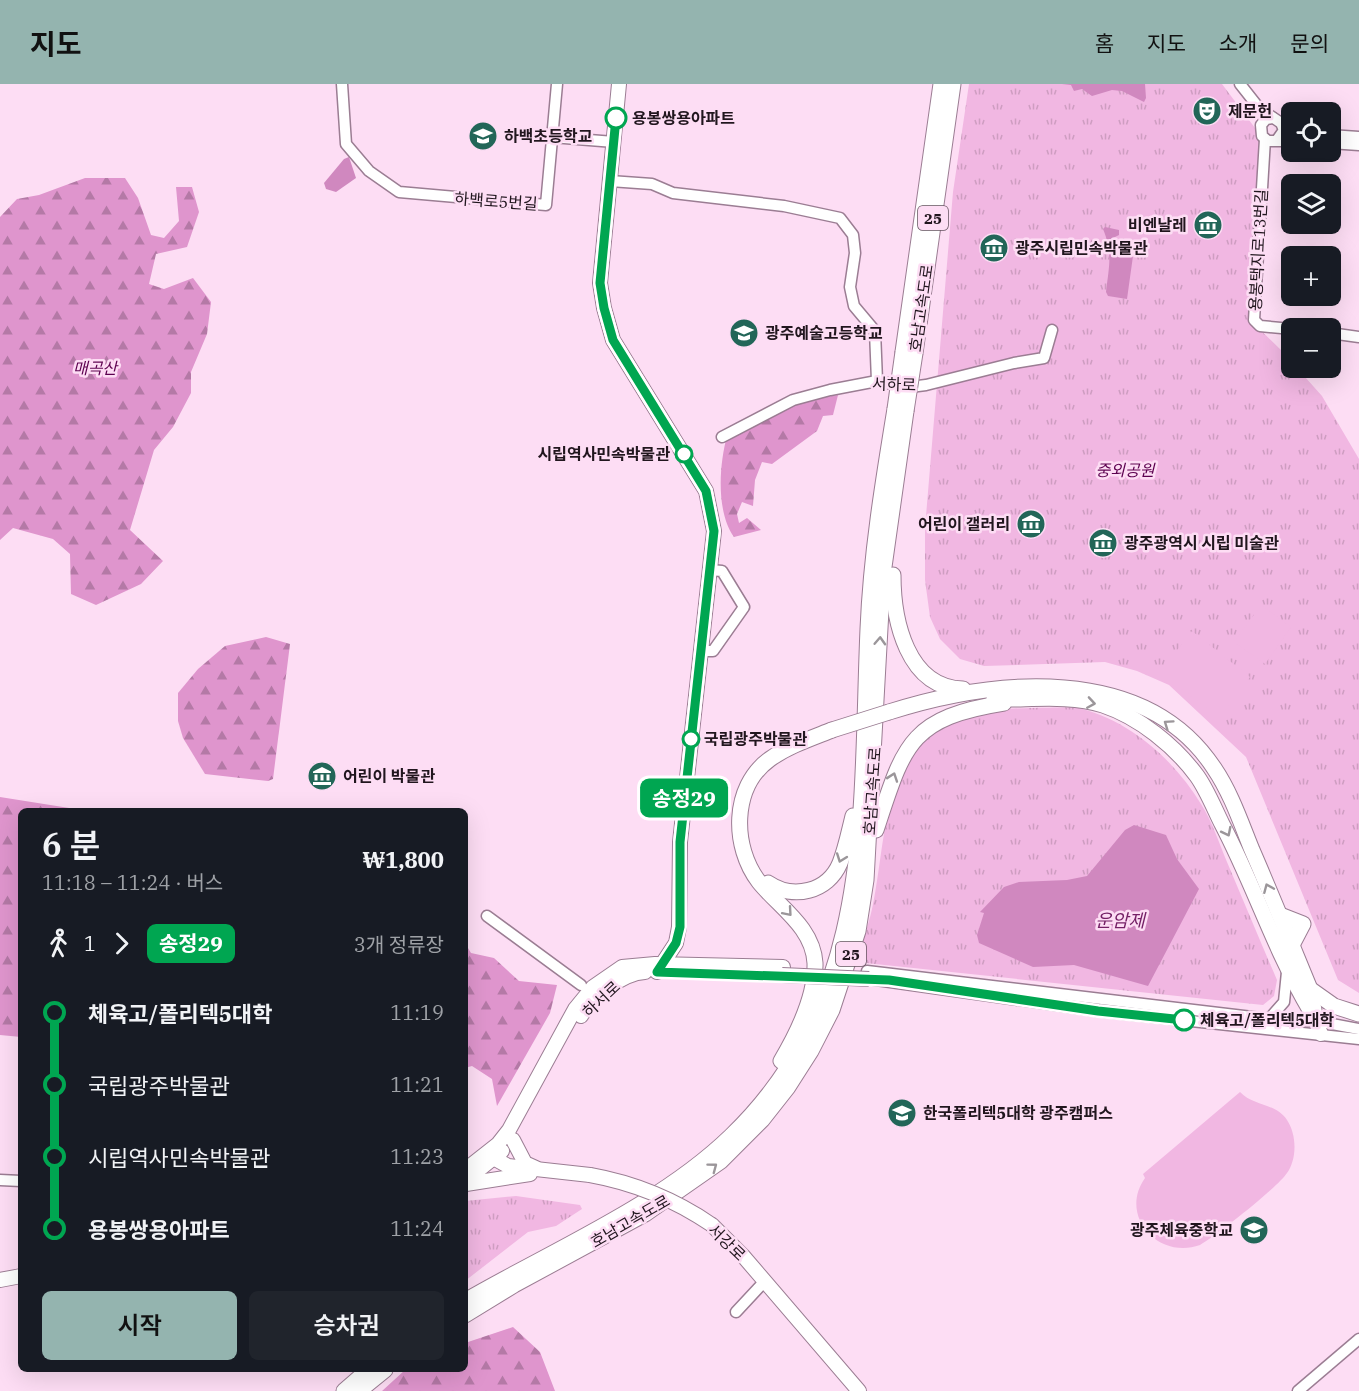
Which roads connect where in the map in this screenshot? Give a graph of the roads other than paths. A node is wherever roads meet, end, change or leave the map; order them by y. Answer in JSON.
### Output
{"nodes":[{"id":1,"x":342,"y":84,"type":"edge"},
{"id":2,"x":557,"y":84,"type":"edge"},
{"id":3,"x":619,"y":84,"type":"edge"},
{"id":4,"x":941,"y":84,"type":"edge"},
{"id":5,"x":953,"y":84,"type":"edge"},
{"id":6,"x":1240,"y":84,"type":"edge"},
{"id":7,"x":1268,"y":120,"type":"junction"},
{"id":8,"x":1281,"y":123,"type":"edge"},
{"id":9,"x":1341,"y":135,"type":"edge"},
{"id":10,"x":1359,"y":136,"type":"edge"},
{"id":11,"x":552,"y":137,"type":"junction"},
{"id":12,"x":1281,"y":137,"type":"edge"},
{"id":13,"x":1265,"y":139,"type":"junction"},
{"id":14,"x":1277,"y":140,"type":"junction"},
{"id":15,"x":1281,"y":140,"type":"edge"},
{"id":16,"x":614,"y":142,"type":"junction"},
{"id":17,"x":1341,"y":144,"type":"edge"},
{"id":18,"x":1359,"y":145,"type":"edge"},
{"id":19,"x":610,"y":181,"type":"junction"},
{"id":20,"x":1281,"y":328,"type":"edge"},
{"id":21,"x":1052,"y":330,"type":"dead end"},
{"id":22,"x":1341,"y":335,"type":"edge"},
{"id":23,"x":1359,"y":337,"type":"edge"},
{"id":24,"x":909,"y":352,"type":"junction"},
{"id":25,"x":877,"y":381,"type":"junction"},
{"id":26,"x":900,"y":410,"type":"junction"},
{"id":27,"x":722,"y":437,"type":"dead end"},
{"id":28,"x":894,"y":490,"type":"junction"},
{"id":29,"x":710,"y":570,"type":"junction"},
{"id":30,"x":702,"y":651,"type":"junction"},
{"id":31,"x":1017,"y":695,"type":"junction"},
{"id":32,"x":833,"y":734,"type":"junction"},
{"id":33,"x":862,"y":782,"type":"junction"},
{"id":34,"x":868,"y":852,"type":"junction"},
{"id":35,"x":486,"y":916,"type":"dead end"},
{"id":36,"x":660,"y":968,"type":"junction"},
{"id":37,"x":1287,"y":972,"type":"junction"},
{"id":38,"x":868,"y":975,"type":"junction"},
{"id":39,"x":581,"y":985,"type":"dead end"},
{"id":40,"x":1310,"y":989,"type":"junction"},
{"id":41,"x":1359,"y":1014,"type":"edge"},
{"id":42,"x":1269,"y":1019,"type":"junction"},
{"id":43,"x":1318,"y":1028,"type":"junction"},
{"id":44,"x":1359,"y":1029,"type":"edge"},
{"id":45,"x":1359,"y":1039,"type":"edge"},
{"id":46,"x":513,"y":1140,"type":"junction"},
{"id":47,"x":708,"y":1155,"type":"junction"},
{"id":48,"x":490,"y":1156,"type":"junction"},
{"id":49,"x":468,"y":1168,"type":"edge"},
{"id":50,"x":547,"y":1172,"type":"junction"},
{"id":51,"x":0,"y":1179,"type":"edge"},
{"id":52,"x":468,"y":1179,"type":"edge"},
{"id":53,"x":18,"y":1181,"type":"edge"},
{"id":54,"x":468,"y":1182,"type":"edge"},
{"id":55,"x":18,"y":1268,"type":"edge"},
{"id":56,"x":0,"y":1271,"type":"edge"},
{"id":57,"x":18,"y":1276,"type":"edge"},
{"id":58,"x":0,"y":1280,"type":"edge"},
{"id":59,"x":764,"y":1282,"type":"junction"},
{"id":60,"x":468,"y":1299,"type":"edge"},
{"id":61,"x":736,"y":1312,"type":"dead end"},
{"id":62,"x":468,"y":1313,"type":"edge"},
{"id":63,"x":1359,"y":1339,"type":"edge"},
{"id":64,"x":367,"y":1372,"type":"edge"},
{"id":65,"x":383,"y":1372,"type":"edge"},
{"id":66,"x":344,"y":1391,"type":"edge"},
{"id":67,"x":359,"y":1391,"type":"edge"},
{"id":68,"x":859,"y":1391,"type":"edge"},
{"id":69,"x":1298,"y":1391,"type":"edge"}],
"edges":[{"from":1,"to":11,"type":"street","name":"하백로5번길"},
{"from":2,"to":11,"type":"street","name":"하백로5번길"},
{"from":3,"to":16,"type":"main road"},
{"from":4,"to":24,"type":"highway","name":"호남고속도로","number":"25"},
{"from":5,"to":24,"type":"highway","name":"호남고속도로","number":"25"},
{"from":6,"to":7,"type":"street"},
{"from":7,"to":8,"type":"street"},
{"from":7,"to":13,"type":"street"},
{"from":9,"to":10,"type":"street"},
{"from":11,"to":16,"type":"street"},
{"from":12,"to":14,"type":"street"},
{"from":13,"to":14,"type":"street"},
{"from":13,"to":20,"type":"street","name":"용봉택지로13번길"},
{"from":14,"to":15,"type":"street"},
{"from":16,"to":19,"type":"main road"},
{"from":17,"to":18,"type":"street"},
{"from":19,"to":25,"type":"street"},
{"from":19,"to":29,"type":"main road"},
{"from":21,"to":25,"type":"street","name":"서하로"},
{"from":22,"to":23,"type":"street"},
{"from":24,"to":26,"type":"highway","name":"호남고속도로","number":"25","bridge":true},
{"from":25,"to":27,"type":"street","name":"서하로"},
{"from":26,"to":28,"type":"highway","name":"호남고속도로","number":"25"},
{"from":26,"to":33,"type":"highway","name":"호남고속도로","number":"25"},
{"from":28,"to":31,"type":"highway"},
{"from":34,"to":28,"type":"highway","name":"호남고속도로","number":"25","one_way":true},
{"from":29,"to":30,"type":"main road"},
{"from":29,"to":30,"type":"street"},
{"from":30,"to":36,"type":"main road"},
{"from":31,"to":32,"type":"highway","bridge":true},
{"from":34,"to":31,"type":"highway","one_way":true},
{"from":31,"to":37,"type":"highway","one_way":true},
{"from":40,"to":31,"type":"highway","one_way":true},
{"from":33,"to":32,"type":"highway","one_way":true},
{"from":32,"to":47,"type":"highway","one_way":true},
{"from":33,"to":47,"type":"highway","name":"호남고속도로","number":"25"},
{"from":62,"to":34,"type":"highway","name":"호남고속도로","number":"25","one_way":true},
{"from":35,"to":39,"type":"street"},
{"from":36,"to":38,"type":"main road","name":"하서로"},
{"from":36,"to":46,"type":"main road","name":"하서로"},
{"from":36,"to":48,"type":"main road","name":"하서로"},
{"from":37,"to":42,"type":"street"},
{"from":37,"to":43,"type":"highway"},
{"from":38,"to":42,"type":"street","name":"하서로"},
{"from":38,"to":43,"type":"street","name":"하서로"},
{"from":40,"to":41,"type":"highway"},
{"from":40,"to":43,"type":"highway"},
{"from":42,"to":43,"type":"street","name":"하서로"},
{"from":43,"to":44,"type":"street","name":"하서로"},
{"from":43,"to":45,"type":"street","name":"하서로"},
{"from":46,"to":48,"type":"main road","name":"하서로"},
{"from":46,"to":50,"type":"main road"},
{"from":47,"to":60,"type":"highway","name":"호남고속도로","number":"25"},
{"from":48,"to":49,"type":"main road","name":"하서로"},
{"from":48,"to":50,"type":"main road","name":"서강로"},
{"from":48,"to":52,"type":"main road","name":"하서로"},
{"from":50,"to":54,"type":"main road","name":"서강로"},
{"from":50,"to":59,"type":"main road","name":"서강로","bridge":true},
{"from":51,"to":53,"type":"street"},
{"from":55,"to":56,"type":"main road"},
{"from":57,"to":58,"type":"main road"},
{"from":59,"to":61,"type":"street"},
{"from":59,"to":68,"type":"main road","name":"서강로"},
{"from":63,"to":69,"type":"street"},
{"from":64,"to":66,"type":"highway"},
{"from":65,"to":67,"type":"highway"}]}
